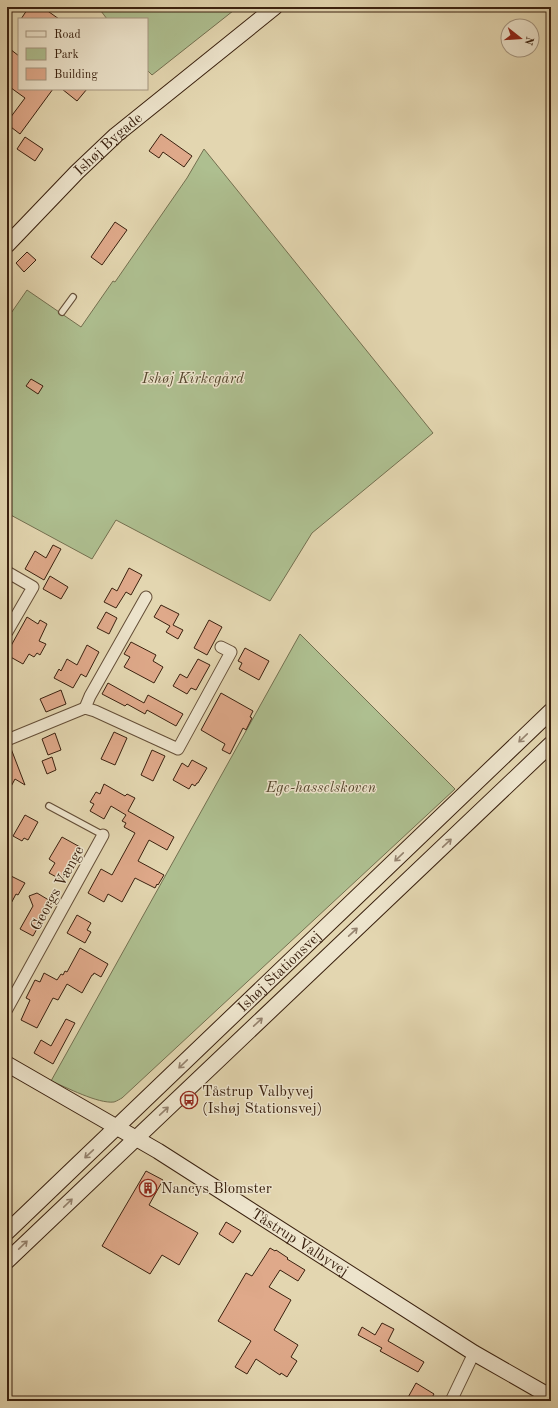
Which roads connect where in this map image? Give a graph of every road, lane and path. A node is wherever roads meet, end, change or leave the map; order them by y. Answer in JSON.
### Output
{"nodes":[{"id":1,"x":275,"y":7,"type":"edge"},
{"id":2,"x":7,"y":245,"type":"edge"},
{"id":3,"x":73,"y":297,"type":"dead end"},
{"id":4,"x":62,"y":312,"type":"dead end"},
{"id":5,"x":7,"y":572,"type":"edge"},
{"id":6,"x":146,"y":597,"type":"dead end"},
{"id":7,"x":7,"y":632,"type":"edge"},
{"id":8,"x":221,"y":647,"type":"dead end"},
{"id":9,"x":85,"y":708,"type":"junction"},
{"id":10,"x":551,"y":711,"type":"edge"},
{"id":11,"x":7,"y":740,"type":"edge"},
{"id":12,"x":551,"y":744,"type":"edge"},
{"id":13,"x":48,"y":806,"type":"dead end"},
{"id":14,"x":103,"y":835,"type":"joint"},
{"id":15,"x":7,"y":1009,"type":"edge"},
{"id":16,"x":7,"y":1064,"type":"edge"},
{"id":17,"x":117,"y":1127,"type":"junction"},
{"id":18,"x":136,"y":1138,"type":"junction"},
{"id":19,"x":7,"y":1232,"type":"edge"},
{"id":20,"x":7,"y":1261,"type":"edge"},
{"id":21,"x":474,"y":1353,"type":"junction"},
{"id":22,"x":551,"y":1397,"type":"edge"},
{"id":23,"x":451,"y":1401,"type":"edge"}],
"edges":[{"from":1,"to":2,"type":"main road","name":"Ishøj Bygade"},
{"from":3,"to":4,"type":"lane"},
{"from":5,"to":7,"type":"street"},
{"from":6,"to":9,"type":"street"},
{"from":8,"to":9,"type":"street"},
{"from":9,"to":11,"type":"street"},
{"from":10,"to":17,"type":"main road","name":"Ishøj Stationsvej","one_way":true},
{"from":18,"to":12,"type":"main road","name":"Ishøj Stationsvej","one_way":true},
{"from":13,"to":14,"type":"lane","name":"Georgs Vænge"},
{"from":14,"to":15,"type":"street","name":"Georgs Vænge"},
{"from":16,"to":17,"type":"main road","name":"Tåstrup Valbyvej"},
{"from":17,"to":18,"type":"main road","name":"Tåstrup Valbyvej"},
{"from":17,"to":19,"type":"main road","name":"Ishøj Stationsvej","one_way":true},
{"from":20,"to":18,"type":"main road","name":"Ishøj Stationsvej","one_way":true},
{"from":18,"to":21,"type":"main road","name":"Tåstrup Valbyvej"},
{"from":21,"to":22,"type":"main road","name":"Tåstrup Valbyvej"},
{"from":21,"to":23,"type":"street"}]}
